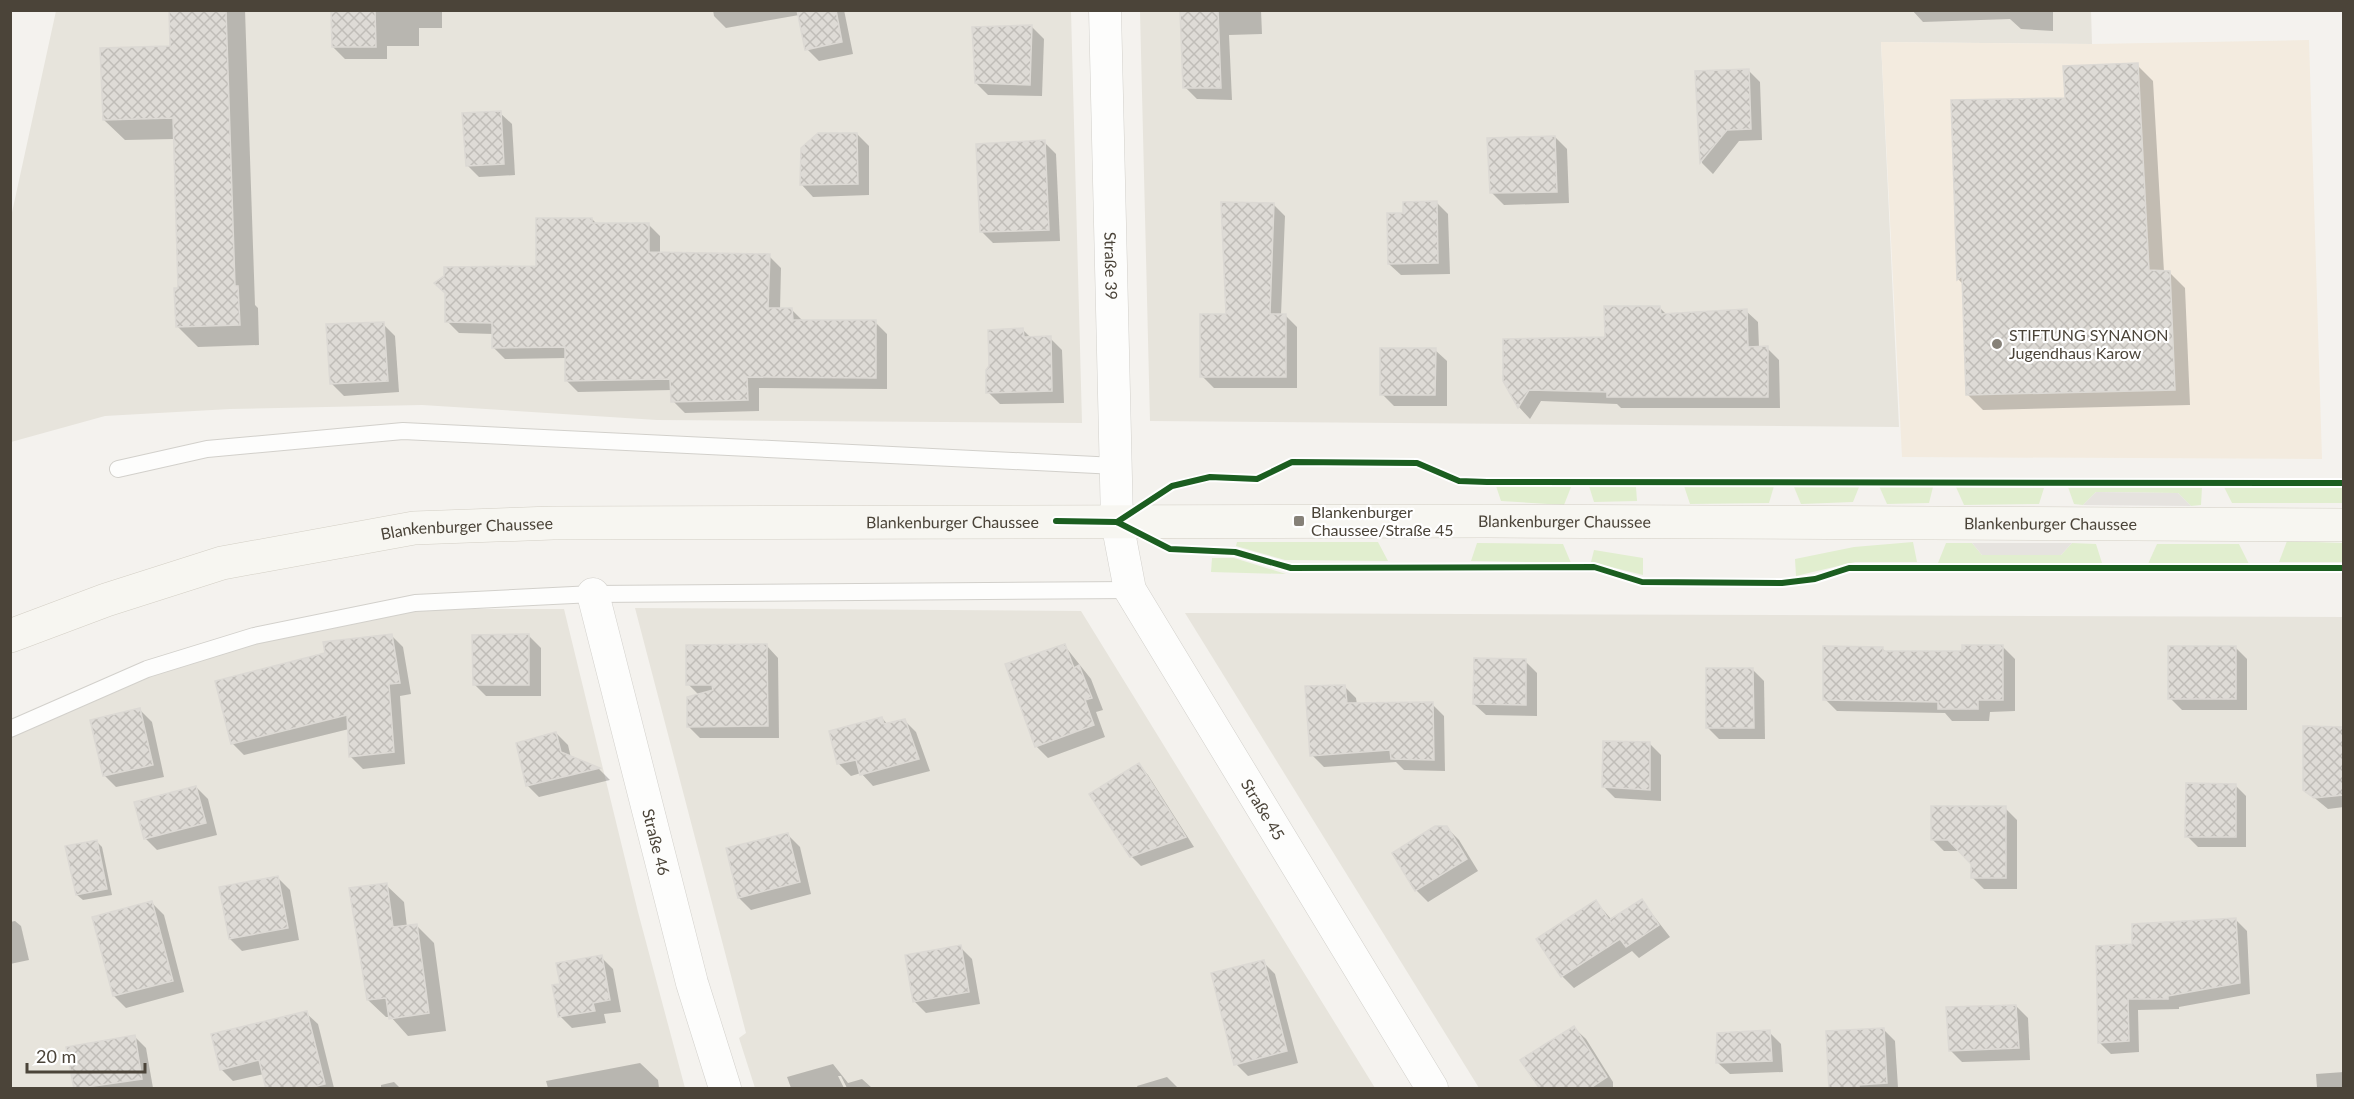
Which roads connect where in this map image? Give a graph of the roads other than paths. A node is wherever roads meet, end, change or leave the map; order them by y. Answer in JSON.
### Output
{"nodes":[{"id":1,"x":1105,"y":10,"type":"edge"},
{"id":2,"x":1116,"y":466,"type":"junction"},
{"id":3,"x":118,"y":469,"type":"dead end"},
{"id":4,"x":1117,"y":522,"type":"junction"},
{"id":5,"x":2343,"y":525,"type":"edge"},
{"id":6,"x":1130,"y":590,"type":"junction"},
{"id":7,"x":594,"y":594,"type":"junction"},
{"id":8,"x":10,"y":636,"type":"edge"},
{"id":9,"x":10,"y":729,"type":"edge"},
{"id":10,"x":725,"y":1089,"type":"edge"},
{"id":11,"x":1432,"y":1089,"type":"edge"}],
"edges":[{"from":1,"to":2,"type":"street","name":"Straße 39"},
{"from":2,"to":3,"type":"lane"},
{"from":2,"to":4,"type":"street","name":"Straße 39"},
{"from":4,"to":5,"type":"main road","name":"Blankenburger Chaussee"},
{"from":4,"to":6,"type":"street","name":"Straße 45"},
{"from":4,"to":8,"type":"main road","name":"Blankenburger Chaussee"},
{"from":6,"to":7,"type":"lane"},
{"from":6,"to":11,"type":"street","name":"Straße 45"},
{"from":7,"to":9,"type":"lane"},
{"from":7,"to":10,"type":"street","name":"Straße 46"}]}
